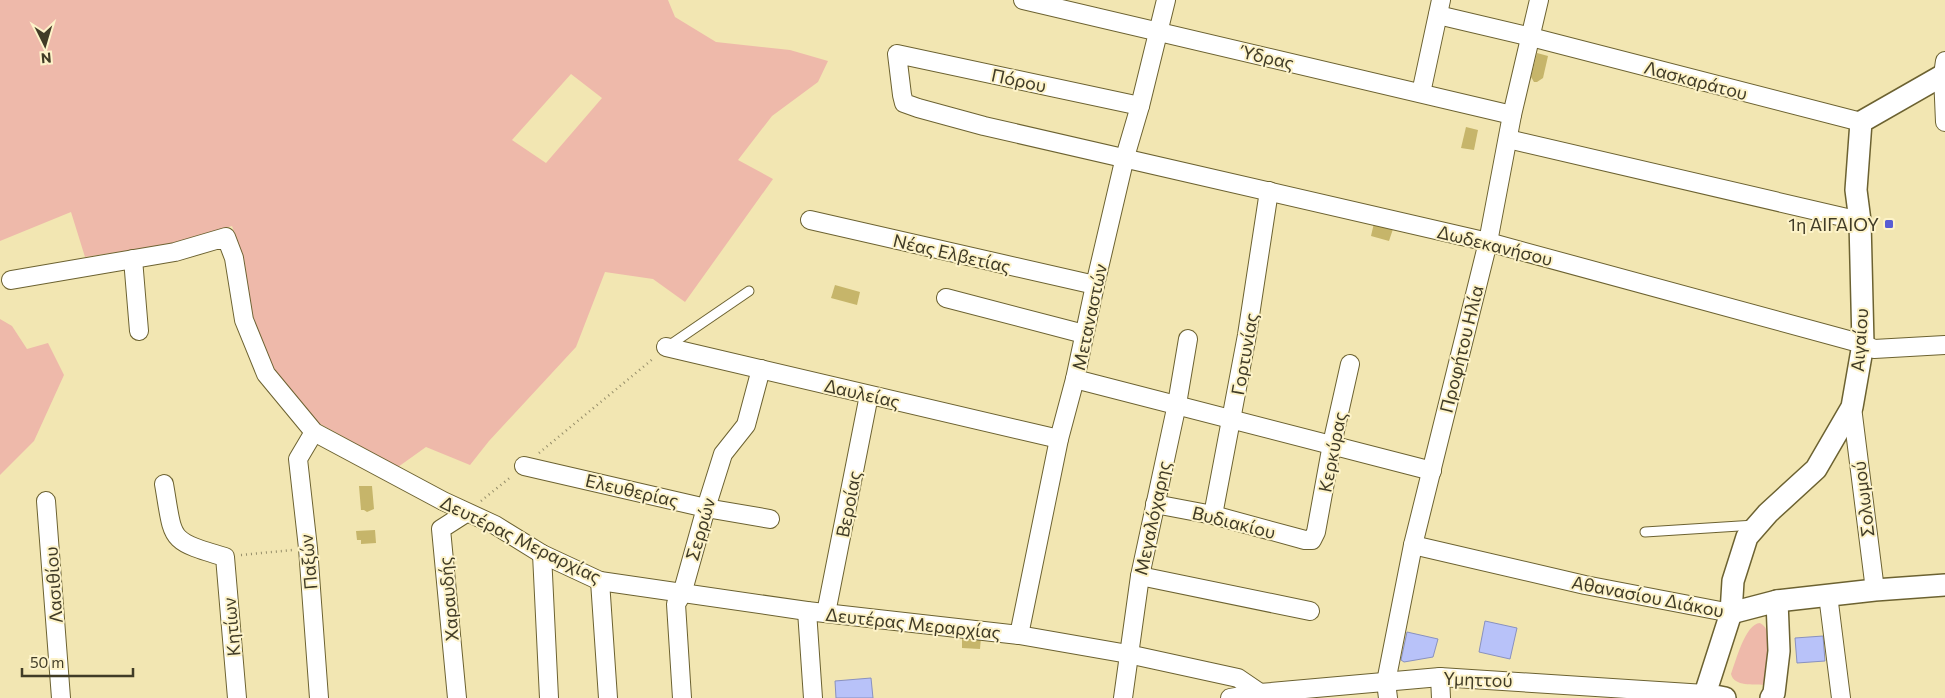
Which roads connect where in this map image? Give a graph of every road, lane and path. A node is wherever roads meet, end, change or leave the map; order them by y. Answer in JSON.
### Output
{"nodes":[{"id":1,"x":1022,"y":0,"type":"edge"},
{"id":2,"x":1166,"y":0,"type":"edge"},
{"id":3,"x":1539,"y":0,"type":"edge"},
{"id":4,"x":1440,"y":8,"type":"edge"},
{"id":5,"x":1159,"y":31,"type":"junction"},
{"id":6,"x":1531,"y":37,"type":"junction"},
{"id":7,"x":897,"y":54,"type":"joint"},
{"id":8,"x":1944,"y":70,"type":"edge"},
{"id":9,"x":1421,"y":93,"type":"junction"},
{"id":10,"x":1140,"y":106,"type":"junction"},
{"id":11,"x":1512,"y":115,"type":"junction"},
{"id":12,"x":1861,"y":122,"type":"junction"},
{"id":13,"x":1945,"y":122,"type":"edge"},
{"id":14,"x":1508,"y":139,"type":"junction"},
{"id":15,"x":1125,"y":157,"type":"junction"},
{"id":16,"x":1269,"y":191,"type":"junction"},
{"id":17,"x":810,"y":220,"type":"dead end"},
{"id":18,"x":1860,"y":221,"type":"junction"},
{"id":19,"x":1488,"y":242,"type":"junction"},
{"id":20,"x":133,"y":259,"type":"junction"},
{"id":21,"x":11,"y":280,"type":"dead end"},
{"id":22,"x":1095,"y":285,"type":"junction"},
{"id":23,"x":749,"y":291,"type":"dead end"},
{"id":24,"x":946,"y":298,"type":"dead end"},
{"id":25,"x":139,"y":331,"type":"dead end"},
{"id":26,"x":1084,"y":334,"type":"junction"},
{"id":27,"x":1188,"y":339,"type":"dead end"},
{"id":28,"x":1863,"y":344,"type":"junction"},
{"id":29,"x":1945,"y":344,"type":"edge"},
{"id":30,"x":666,"y":348,"type":"junction"},
{"id":31,"x":1350,"y":364,"type":"dead end"},
{"id":32,"x":761,"y":369,"type":"junction"},
{"id":33,"x":1075,"y":379,"type":"junction"},
{"id":34,"x":869,"y":395,"type":"junction"},
{"id":35,"x":1177,"y":404,"type":"junction"},
{"id":36,"x":1852,"y":407,"type":"junction"},
{"id":37,"x":1232,"y":418,"type":"junction"},
{"id":38,"x":314,"y":432,"type":"junction"},
{"id":39,"x":1059,"y":439,"type":"junction"},
{"id":40,"x":1332,"y":444,"type":"junction"},
{"id":41,"x":524,"y":466,"type":"junction"},
{"id":42,"x":1432,"y":471,"type":"junction"},
{"id":43,"x":164,"y":484,"type":"dead end"},
{"id":44,"x":46,"y":501,"type":"dead end"},
{"id":45,"x":1155,"y":504,"type":"junction"},
{"id":46,"x":706,"y":508,"type":"junction"},
{"id":47,"x":466,"y":513,"type":"junction"},
{"id":48,"x":1213,"y":515,"type":"junction"},
{"id":49,"x":770,"y":519,"type":"dead end"},
{"id":50,"x":1757,"y":525,"type":"junction"},
{"id":51,"x":1644,"y":532,"type":"dead end"},
{"id":52,"x":1312,"y":540,"type":"joint"},
{"id":53,"x":1413,"y":545,"type":"junction"},
{"id":54,"x":308,"y":548,"type":"junction"},
{"id":55,"x":542,"y":554,"type":"junction"},
{"id":56,"x":225,"y":557,"type":"junction"},
{"id":57,"x":1140,"y":576,"type":"junction"},
{"id":58,"x":600,"y":581,"type":"junction"},
{"id":59,"x":1945,"y":585,"type":"edge"},
{"id":60,"x":1874,"y":590,"type":"junction"},
{"id":61,"x":682,"y":594,"type":"junction"},
{"id":62,"x":1828,"y":595,"type":"junction"},
{"id":63,"x":1777,"y":601,"type":"junction"},
{"id":64,"x":1310,"y":611,"type":"dead end"},
{"id":65,"x":807,"y":612,"type":"junction"},
{"id":66,"x":826,"y":613,"type":"junction"},
{"id":67,"x":1730,"y":613,"type":"junction"},
{"id":68,"x":1019,"y":635,"type":"junction"},
{"id":69,"x":1128,"y":654,"type":"junction"},
{"id":70,"x":1440,"y":677,"type":"junction"},
{"id":71,"x":1387,"y":690,"type":"edge"},
{"id":72,"x":1332,"y":692,"type":"edge"},
{"id":73,"x":1260,"y":693,"type":"junction"},
{"id":74,"x":1715,"y":696,"type":"edge"},
{"id":75,"x":61,"y":698,"type":"edge"},
{"id":76,"x":237,"y":698,"type":"edge"},
{"id":77,"x":319,"y":698,"type":"edge"},
{"id":78,"x":457,"y":698,"type":"edge"},
{"id":79,"x":548,"y":698,"type":"edge"},
{"id":80,"x":608,"y":698,"type":"edge"},
{"id":81,"x":682,"y":698,"type":"edge"},
{"id":82,"x":813,"y":698,"type":"edge"},
{"id":83,"x":1123,"y":698,"type":"edge"},
{"id":84,"x":1230,"y":698,"type":"edge"},
{"id":85,"x":1441,"y":698,"type":"edge"},
{"id":86,"x":1771,"y":698,"type":"edge"},
{"id":87,"x":1841,"y":698,"type":"edge"}],
"edges":[{"from":1,"to":5,"type":"street","name":"Ύδρας"},
{"from":2,"to":5,"type":"street","name":"Μεταναστών"},
{"from":3,"to":6,"type":"street","name":"Προφήτου Ηλία"},
{"from":4,"to":6,"type":"street","name":"Λασκαράτου"},
{"from":4,"to":9,"type":"street"},
{"from":5,"to":9,"type":"street","name":"Ύδρας"},
{"from":5,"to":10,"type":"street","name":"Μεταναστών"},
{"from":6,"to":11,"type":"street","name":"Προφήτου Ηλία"},
{"from":6,"to":12,"type":"street","name":"Λασκαράτου"},
{"from":7,"to":10,"type":"street","name":"Πόρου"},
{"from":7,"to":15,"type":"street","name":"Δωδεκανήσου"},
{"from":8,"to":12,"type":"street"},
{"from":8,"to":13,"type":"street"},
{"from":9,"to":11,"type":"street","name":"Ύδρας"},
{"from":10,"to":15,"type":"street","name":"Μεταναστών"},
{"from":11,"to":14,"type":"street","name":"Προφήτου Ηλία"},
{"from":12,"to":18,"type":"street","name":"Αιγαίου"},
{"from":14,"to":18,"type":"street"},
{"from":14,"to":19,"type":"street","name":"Προφήτου Ηλία"},
{"from":15,"to":16,"type":"street","name":"Δωδεκανήσου"},
{"from":15,"to":22,"type":"street","name":"Μεταναστών"},
{"from":16,"to":19,"type":"street","name":"Δωδεκανήσου"},
{"from":16,"to":37,"type":"street","name":"Γορτυνίας"},
{"from":17,"to":22,"type":"street","name":"Νέας Ελβετίας"},
{"from":18,"to":28,"type":"street","name":"Αιγαίου"},
{"from":19,"to":28,"type":"street","name":"Δωδεκανήσου"},
{"from":19,"to":42,"type":"street","name":"Προφήτου Ηλία"},
{"from":20,"to":21,"type":"street","name":"Δευτέρας Μεραρχίας"},
{"from":20,"to":25,"type":"street"},
{"from":20,"to":38,"type":"street","name":"Δευτέρας Μεραρχίας"},
{"from":22,"to":26,"type":"street","name":"Μεταναστών"},
{"from":23,"to":30,"type":"lane"},
{"from":24,"to":26,"type":"street"},
{"from":26,"to":33,"type":"street","name":"Μεταναστών"},
{"from":27,"to":35,"type":"street","name":"Μεγαλόχαρης"},
{"from":28,"to":29,"type":"street","name":"Δωδεκανήσου"},
{"from":28,"to":36,"type":"street","name":"Αιγαίου"},
{"from":30,"to":32,"type":"street","name":"Δαυλείας"},
{"from":30,"to":41,"type":"path"},
{"from":31,"to":40,"type":"street","name":"Κερκύρας"},
{"from":32,"to":34,"type":"street","name":"Δαυλείας"},
{"from":32,"to":46,"type":"street","name":"Σερρών"},
{"from":33,"to":35,"type":"street"},
{"from":33,"to":39,"type":"street","name":"Μεταναστών"},
{"from":34,"to":39,"type":"street","name":"Δαυλείας"},
{"from":34,"to":66,"type":"street","name":"Βεροίας"},
{"from":35,"to":37,"type":"street"},
{"from":35,"to":45,"type":"street","name":"Μεγαλόχαρης"},
{"from":36,"to":50,"type":"street","name":"Αιγαίου"},
{"from":36,"to":60,"type":"street","name":"Σολωμού"},
{"from":37,"to":40,"type":"street"},
{"from":37,"to":48,"type":"street","name":"Γορτυνίας"},
{"from":38,"to":47,"type":"street","name":"Δευτέρας Μεραρχίας"},
{"from":38,"to":54,"type":"street","name":"Παξών"},
{"from":39,"to":68,"type":"street","name":"Μεταναστών"},
{"from":40,"to":42,"type":"street"},
{"from":40,"to":52,"type":"street","name":"Κερκύρας"},
{"from":41,"to":46,"type":"street","name":"Ελευθερίας"},
{"from":41,"to":47,"type":"path"},
{"from":42,"to":53,"type":"street","name":"Προφήτου Ηλία"},
{"from":43,"to":56,"type":"street"},
{"from":44,"to":75,"type":"street","name":"Λασιθίου"},
{"from":45,"to":48,"type":"street","name":"Βυδιακίου"},
{"from":45,"to":57,"type":"street","name":"Μεγαλόχαρης"},
{"from":46,"to":49,"type":"street","name":"Ελευθερίας"},
{"from":46,"to":61,"type":"street","name":"Σερρών"},
{"from":47,"to":55,"type":"street","name":"Δευτέρας Μεραρχίας"},
{"from":47,"to":78,"type":"street","name":"Χαραυδής"},
{"from":48,"to":52,"type":"street","name":"Βυδιακίου"},
{"from":50,"to":51,"type":"lane"},
{"from":50,"to":67,"type":"street","name":"Αιγαίου"},
{"from":53,"to":67,"type":"street","name":"Αθανασίου Διάκου"},
{"from":53,"to":71,"type":"street","name":"Προφήτου Ηλία"},
{"from":54,"to":56,"type":"path"},
{"from":54,"to":77,"type":"street","name":"Παξών"},
{"from":55,"to":58,"type":"street","name":"Δευτέρας Μεραρχίας"},
{"from":55,"to":79,"type":"street"},
{"from":56,"to":76,"type":"street","name":"Κητίων"},
{"from":57,"to":64,"type":"street"},
{"from":57,"to":69,"type":"street","name":"Μεγαλόχαρης"},
{"from":58,"to":61,"type":"street","name":"Δευτέρας Μεραρχίας"},
{"from":58,"to":80,"type":"street"},
{"from":59,"to":60,"type":"street","name":"Αθανασίου Διάκου"},
{"from":60,"to":62,"type":"street","name":"Αθανασίου Διάκου"},
{"from":61,"to":65,"type":"street","name":"Δευτέρας Μεραρχίας"},
{"from":61,"to":81,"type":"street","name":"Σερρών"},
{"from":62,"to":63,"type":"street","name":"Αθανασίου Διάκου"},
{"from":62,"to":87,"type":"street"},
{"from":63,"to":67,"type":"street","name":"Αθανασίου Διάκου"},
{"from":63,"to":86,"type":"street"},
{"from":65,"to":66,"type":"street","name":"Δευτέρας Μεραρχίας"},
{"from":65,"to":82,"type":"street"},
{"from":66,"to":68,"type":"street","name":"Δευτέρας Μεραρχίας"},
{"from":67,"to":74,"type":"street","name":"Αιγαίου"},
{"from":68,"to":69,"type":"street","name":"Δευτέρας Μεραρχίας"},
{"from":69,"to":73,"type":"street","name":"Δευτέρας Μεραρχίας"},
{"from":69,"to":83,"type":"street","name":"Μεγαλόχαρης"},
{"from":70,"to":71,"type":"street","name":"Υμηττού"},
{"from":70,"to":74,"type":"street","name":"Υμηττού"},
{"from":70,"to":85,"type":"street"},
{"from":71,"to":72,"type":"street","name":"Υμηττού"},
{"from":72,"to":73,"type":"street","name":"Υμηττού"},
{"from":73,"to":84,"type":"street","name":"Υμηττού"}]}
